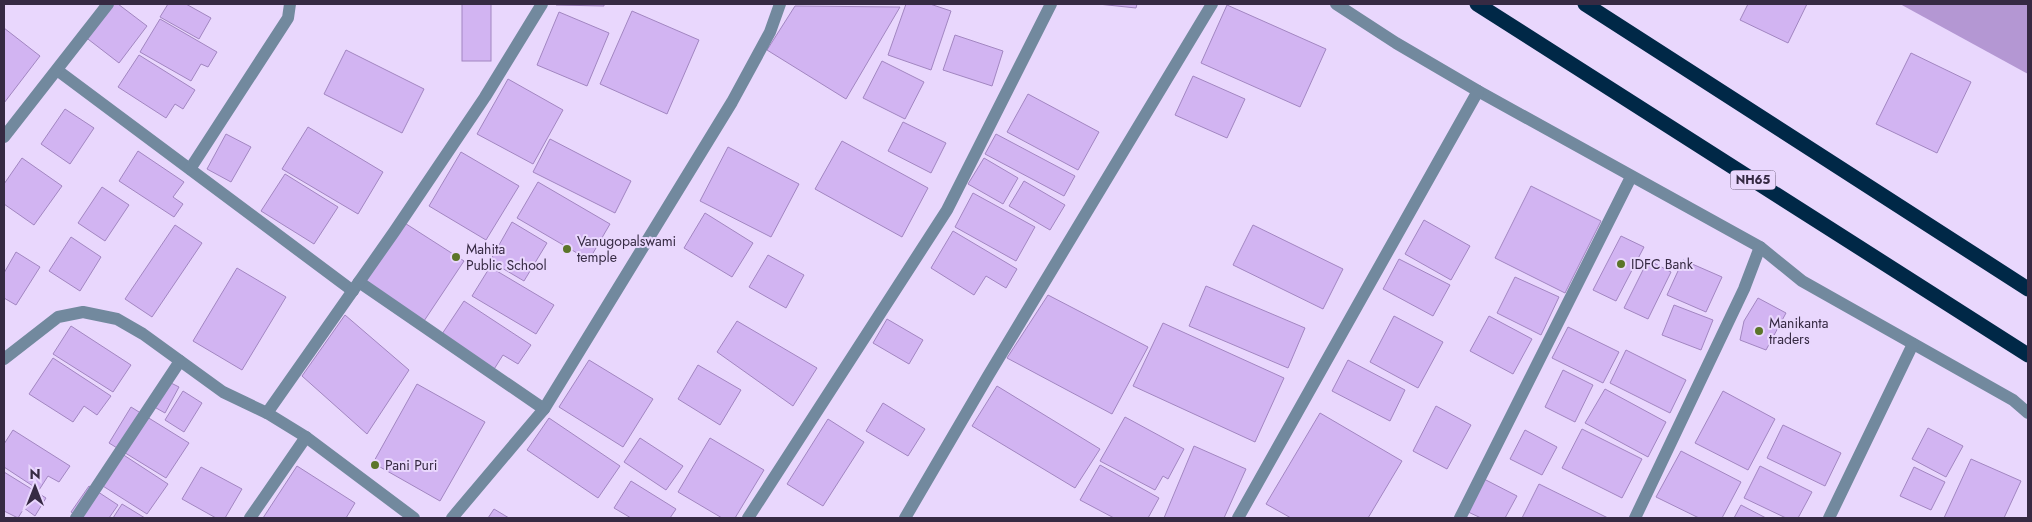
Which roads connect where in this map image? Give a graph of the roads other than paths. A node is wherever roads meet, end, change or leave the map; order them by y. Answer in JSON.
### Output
{"nodes":[{"id":1,"x":108,"y":4,"type":"edge"},
{"id":2,"x":290,"y":4,"type":"edge"},
{"id":3,"x":542,"y":4,"type":"edge"},
{"id":4,"x":780,"y":4,"type":"edge"},
{"id":5,"x":1051,"y":4,"type":"edge"},
{"id":6,"x":1212,"y":4,"type":"edge"},
{"id":7,"x":1336,"y":4,"type":"edge"},
{"id":8,"x":1477,"y":4,"type":"edge"},
{"id":9,"x":1585,"y":4,"type":"edge"},
{"id":10,"x":56,"y":70,"type":"junction"},
{"id":11,"x":1478,"y":91,"type":"junction"},
{"id":12,"x":4,"y":137,"type":"edge"},
{"id":13,"x":190,"y":169,"type":"junction"},
{"id":14,"x":1630,"y":177,"type":"junction"},
{"id":15,"x":1760,"y":247,"type":"junction"},
{"id":16,"x":356,"y":287,"type":"junction"},
{"id":17,"x":2028,"y":289,"type":"edge"},
{"id":18,"x":1913,"y":344,"type":"junction"},
{"id":19,"x":2028,"y":355,"type":"edge"},
{"id":20,"x":4,"y":359,"type":"edge"},
{"id":21,"x":180,"y":361,"type":"junction"},
{"id":22,"x":544,"y":408,"type":"junction"},
{"id":23,"x":268,"y":413,"type":"junction"},
{"id":24,"x":2028,"y":413,"type":"edge"},
{"id":25,"x":306,"y":437,"type":"junction"},
{"id":26,"x":76,"y":518,"type":"edge"},
{"id":27,"x":250,"y":518,"type":"edge"},
{"id":28,"x":414,"y":518,"type":"edge"},
{"id":29,"x":452,"y":518,"type":"edge"},
{"id":30,"x":748,"y":518,"type":"edge"},
{"id":31,"x":905,"y":518,"type":"edge"},
{"id":32,"x":1238,"y":518,"type":"edge"},
{"id":33,"x":1460,"y":518,"type":"edge"},
{"id":34,"x":1635,"y":518,"type":"edge"},
{"id":35,"x":1829,"y":518,"type":"edge"}],
"edges":[{"from":1,"to":10,"type":"street"},
{"from":2,"to":13,"type":"street"},
{"from":3,"to":16,"type":"street"},
{"from":4,"to":22,"type":"street"},
{"from":5,"to":30,"type":"street"},
{"from":6,"to":31,"type":"street"},
{"from":7,"to":11,"type":"street"},
{"from":8,"to":19,"type":"highway","number":"NH65"},
{"from":9,"to":17,"type":"highway"},
{"from":10,"to":12,"type":"street"},
{"from":10,"to":13,"type":"street"},
{"from":11,"to":14,"type":"street"},
{"from":11,"to":32,"type":"street"},
{"from":13,"to":16,"type":"street"},
{"from":14,"to":15,"type":"street"},
{"from":14,"to":33,"type":"street"},
{"from":15,"to":18,"type":"street"},
{"from":15,"to":34,"type":"street"},
{"from":16,"to":22,"type":"street"},
{"from":16,"to":23,"type":"street"},
{"from":18,"to":24,"type":"street"},
{"from":18,"to":35,"type":"street"},
{"from":20,"to":21,"type":"street"},
{"from":21,"to":23,"type":"street"},
{"from":21,"to":26,"type":"street"},
{"from":22,"to":29,"type":"street"},
{"from":23,"to":25,"type":"street"},
{"from":25,"to":27,"type":"street"},
{"from":25,"to":28,"type":"street"}]}
